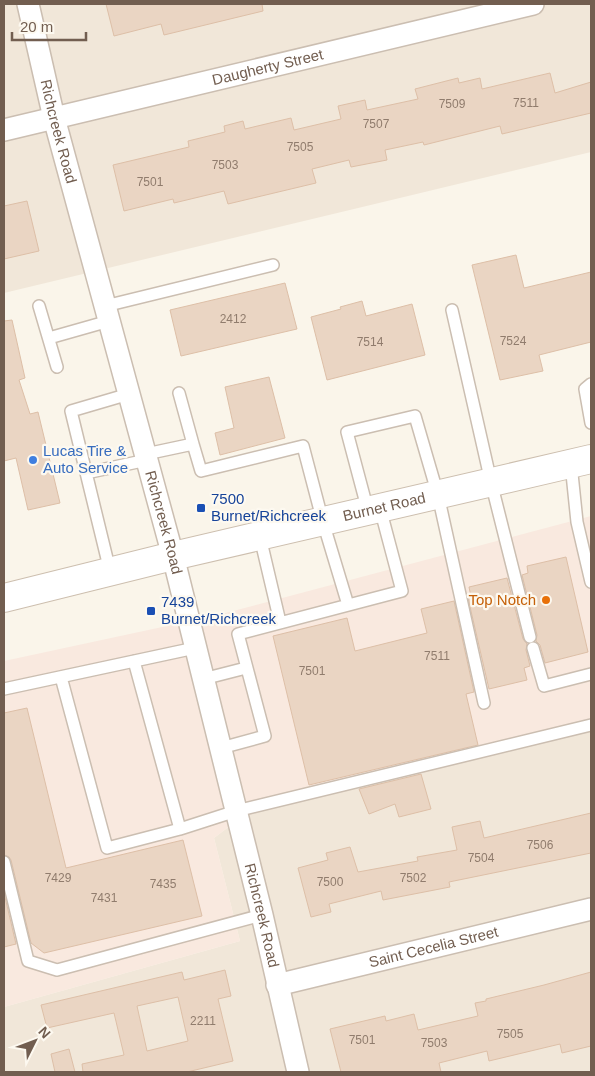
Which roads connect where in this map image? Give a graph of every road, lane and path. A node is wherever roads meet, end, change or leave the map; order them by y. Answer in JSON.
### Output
{"nodes":[{"id":1,"x":28,"y":4,"type":"edge"},
{"id":2,"x":533,"y":4,"type":"edge"},
{"id":3,"x":54,"y":118,"type":"junction"},
{"id":4,"x":4,"y":130,"type":"edge"},
{"id":5,"x":273,"y":265,"type":"dead end"},
{"id":6,"x":39,"y":306,"type":"dead end"},
{"id":7,"x":452,"y":310,"type":"dead end"},
{"id":8,"x":107,"y":314,"type":"junction"},
{"id":9,"x":49,"y":338,"type":"junction"},
{"id":10,"x":57,"y":367,"type":"dead end"},
{"id":11,"x":591,"y":384,"type":"edge"},
{"id":12,"x":179,"y":393,"type":"dead end"},
{"id":13,"x":129,"y":394,"type":"junction"},
{"id":14,"x":591,"y":423,"type":"edge"},
{"id":15,"x":193,"y":444,"type":"junction"},
{"id":16,"x":146,"y":457,"type":"junction"},
{"id":17,"x":581,"y":461,"type":"edge"},
{"id":18,"x":86,"y":473,"type":"junction"},
{"id":19,"x":491,"y":482,"type":"junction"},
{"id":20,"x":438,"y":495,"type":"junction"},
{"id":21,"x":374,"y":510,"type":"junction"},
{"id":22,"x":323,"y":522,"type":"junction"},
{"id":23,"x":260,"y":537,"type":"junction"},
{"id":24,"x":173,"y":556,"type":"junction"},
{"id":25,"x":110,"y":571,"type":"junction"},
{"id":26,"x":591,"y":582,"type":"edge"},
{"id":27,"x":4,"y":598,"type":"edge"},
{"id":28,"x":348,"y":605,"type":"junction"},
{"id":29,"x":280,"y":622,"type":"junction"},
{"id":30,"x":195,"y":648,"type":"junction"},
{"id":31,"x":134,"y":661,"type":"junction"},
{"id":32,"x":246,"y":668,"type":"junction"},
{"id":33,"x":591,"y":674,"type":"edge"},
{"id":34,"x":62,"y":676,"type":"junction"},
{"id":35,"x":203,"y":679,"type":"junction"},
{"id":36,"x":4,"y":689,"type":"edge"},
{"id":37,"x":484,"y":703,"type":"dead end"},
{"id":38,"x":591,"y":725,"type":"edge"},
{"id":39,"x":220,"y":748,"type":"junction"},
{"id":40,"x":236,"y":811,"type":"junction"},
{"id":41,"x":180,"y":829,"type":"junction"},
{"id":42,"x":4,"y":862,"type":"edge"},
{"id":43,"x":591,"y":909,"type":"edge"},
{"id":44,"x":262,"y":915,"type":"junction"},
{"id":45,"x":277,"y":985,"type":"junction"},
{"id":46,"x":298,"y":1072,"type":"edge"}],
"edges":[{"from":1,"to":3,"type":"street","name":"Richcreek Road"},
{"from":2,"to":3,"type":"street","name":"Daugherty Street"},
{"from":3,"to":4,"type":"street","name":"Daugherty Street"},
{"from":3,"to":8,"type":"street","name":"Richcreek Road"},
{"from":5,"to":8,"type":"lane"},
{"from":6,"to":9,"type":"lane"},
{"from":7,"to":19,"type":"lane"},
{"from":8,"to":9,"type":"lane"},
{"from":8,"to":13,"type":"street","name":"Richcreek Road"},
{"from":9,"to":10,"type":"lane"},
{"from":11,"to":14,"type":"lane"},
{"from":12,"to":15,"type":"lane"},
{"from":13,"to":16,"type":"street","name":"Richcreek Road"},
{"from":13,"to":18,"type":"lane"},
{"from":15,"to":16,"type":"lane"},
{"from":15,"to":22,"type":"lane"},
{"from":16,"to":18,"type":"lane"},
{"from":16,"to":24,"type":"street","name":"Richcreek Road"},
{"from":17,"to":19,"type":"main road","name":"Burnet Road"},
{"from":17,"to":26,"type":"lane"},
{"from":18,"to":25,"type":"lane"},
{"from":19,"to":20,"type":"main road","name":"Burnet Road"},
{"from":19,"to":33,"type":"lane"},
{"from":20,"to":21,"type":"main road","name":"Burnet Road"},
{"from":20,"to":21,"type":"lane"},
{"from":20,"to":37,"type":"lane"},
{"from":21,"to":22,"type":"main road","name":"Burnet Road"},
{"from":21,"to":28,"type":"lane"},
{"from":22,"to":23,"type":"main road","name":"Burnet Road"},
{"from":22,"to":28,"type":"lane"},
{"from":23,"to":24,"type":"main road","name":"Burnet Road"},
{"from":23,"to":29,"type":"lane"},
{"from":24,"to":25,"type":"main road","name":"Burnet Road"},
{"from":24,"to":30,"type":"street","name":"Richcreek Road"},
{"from":25,"to":27,"type":"main road","name":"Burnet Road"},
{"from":28,"to":29,"type":"lane"},
{"from":29,"to":32,"type":"lane"},
{"from":30,"to":31,"type":"lane"},
{"from":30,"to":35,"type":"street","name":"Richcreek Road"},
{"from":31,"to":34,"type":"lane"},
{"from":31,"to":41,"type":"lane"},
{"from":32,"to":35,"type":"lane"},
{"from":32,"to":39,"type":"lane"},
{"from":34,"to":36,"type":"lane"},
{"from":34,"to":41,"type":"lane"},
{"from":35,"to":39,"type":"street","name":"Richcreek Road"},
{"from":38,"to":40,"type":"lane"},
{"from":39,"to":40,"type":"street","name":"Richcreek Road"},
{"from":40,"to":41,"type":"lane"},
{"from":40,"to":44,"type":"street","name":"Richcreek Road"},
{"from":42,"to":44,"type":"lane"},
{"from":43,"to":45,"type":"street","name":"Saint Cecelia Street"},
{"from":44,"to":45,"type":"street","name":"Richcreek Road"},
{"from":45,"to":46,"type":"street","name":"Richcreek Road"}]}
